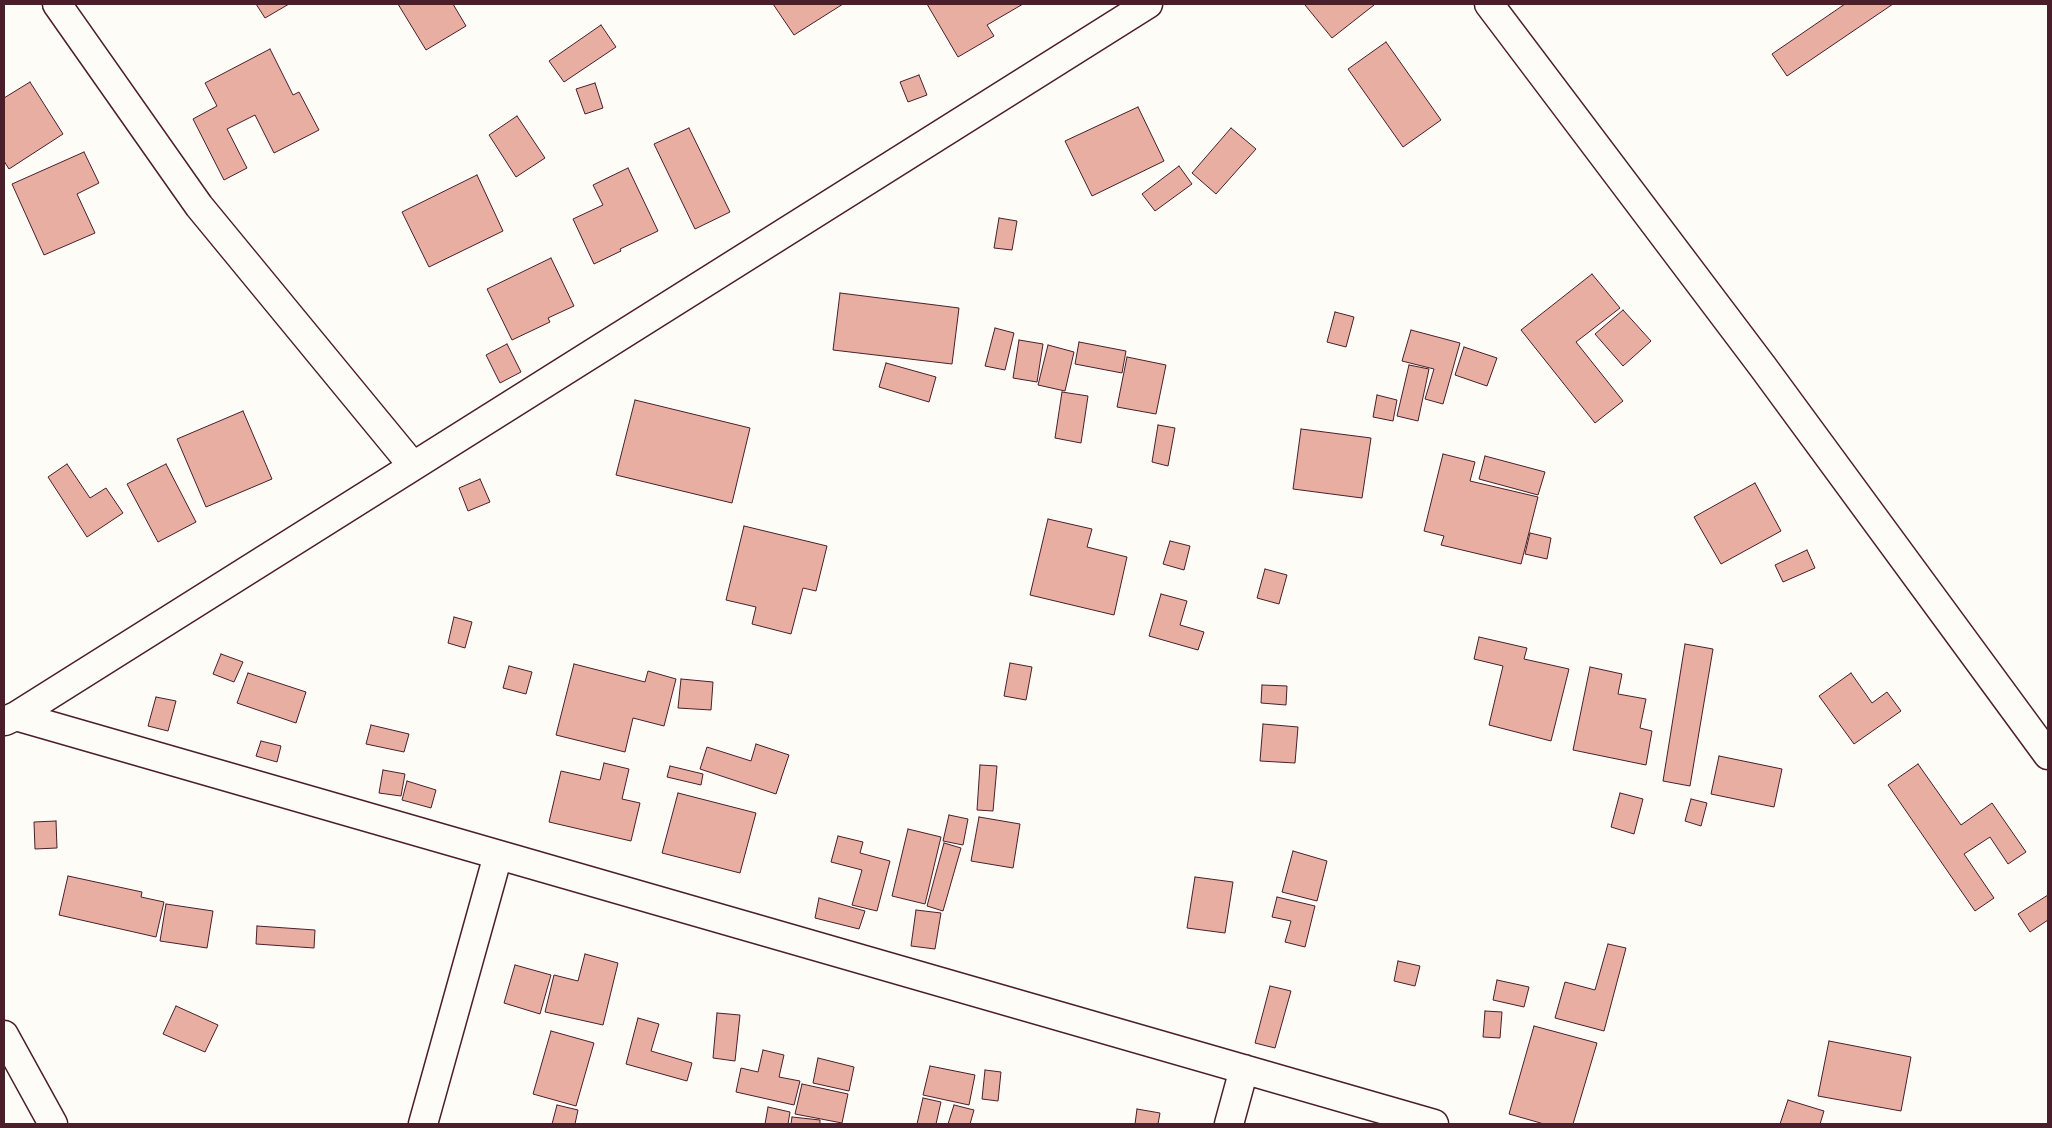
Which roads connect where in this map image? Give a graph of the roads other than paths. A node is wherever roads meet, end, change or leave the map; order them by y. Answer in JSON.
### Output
{"nodes":[{"id":1,"x":57,"y":4,"type":"edge"},
{"id":2,"x":1148,"y":4,"type":"edge"},
{"id":3,"x":1489,"y":4,"type":"edge"},
{"id":4,"x":413,"y":466,"type":"junction"},
{"id":5,"x":10,"y":719,"type":"edge"},
{"id":6,"x":2048,"y":755,"type":"edge"},
{"id":7,"x":498,"y":855,"type":"junction"},
{"id":8,"x":4,"y":1035,"type":"edge"},
{"id":9,"x":1244,"y":1070,"type":"junction"},
{"id":10,"x":53,"y":1124,"type":"edge"},
{"id":11,"x":424,"y":1124,"type":"edge"},
{"id":12,"x":1229,"y":1124,"type":"edge"},
{"id":13,"x":1434,"y":1124,"type":"edge"}],
"edges":[{"from":1,"to":4,"type":"street"},
{"from":2,"to":4,"type":"street"},
{"from":3,"to":6,"type":"street"},
{"from":4,"to":5,"type":"street"},
{"from":5,"to":7,"type":"street"},
{"from":7,"to":9,"type":"street"},
{"from":7,"to":11,"type":"street"},
{"from":8,"to":10,"type":"street"},
{"from":9,"to":12,"type":"street"},
{"from":9,"to":13,"type":"street"}]}
